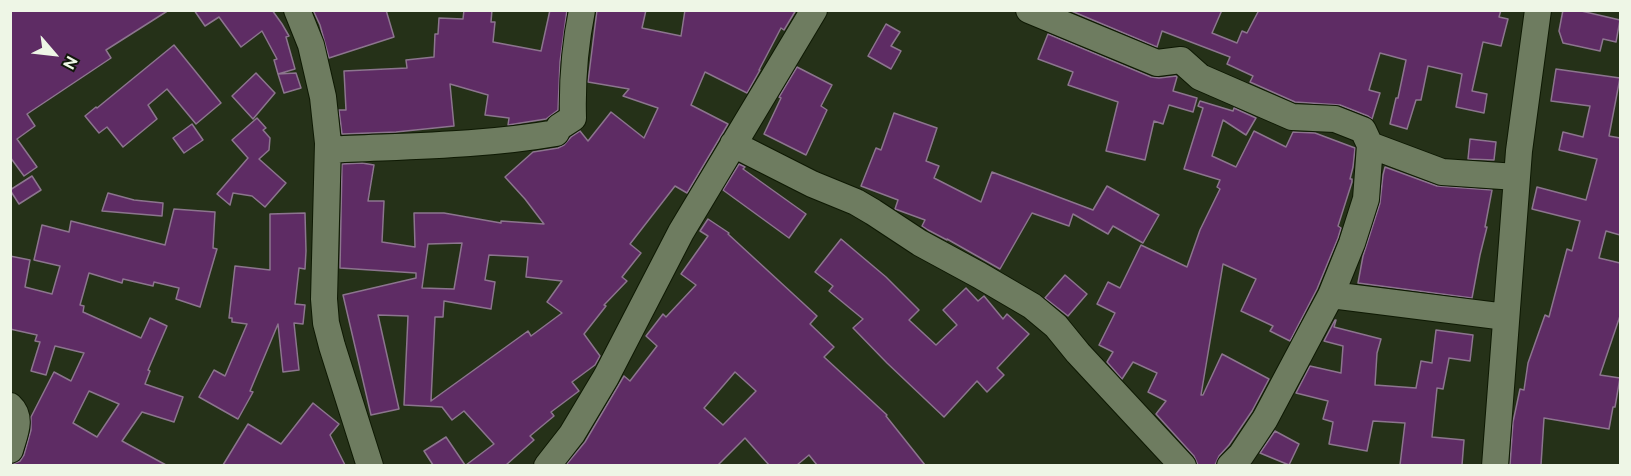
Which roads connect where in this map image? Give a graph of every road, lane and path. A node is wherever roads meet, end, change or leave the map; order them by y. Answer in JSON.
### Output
{"nodes":[{"id":1,"x":297,"y":10,"type":"edge"},
{"id":2,"x":582,"y":10,"type":"edge"},
{"id":3,"x":814,"y":10,"type":"edge"},
{"id":4,"x":1029,"y":10,"type":"edge"},
{"id":5,"x":1538,"y":10,"type":"edge"},
{"id":6,"x":733,"y":144,"type":"junction"},
{"id":7,"x":1370,"y":145,"type":"junction"},
{"id":8,"x":328,"y":150,"type":"junction"},
{"id":9,"x":1517,"y":177,"type":"junction"},
{"id":10,"x":1331,"y":295,"type":"junction"},
{"id":11,"x":1506,"y":317,"type":"junction"},
{"id":12,"x":10,"y":406,"type":"edge"},
{"id":13,"x":10,"y":450,"type":"edge"},
{"id":14,"x":370,"y":465,"type":"edge"},
{"id":15,"x":547,"y":465,"type":"edge"},
{"id":16,"x":1183,"y":465,"type":"edge"},
{"id":17,"x":1230,"y":465,"type":"edge"},
{"id":18,"x":1495,"y":465,"type":"edge"}],
"edges":[{"from":1,"to":8,"type":"street"},
{"from":2,"to":8,"type":"street"},
{"from":3,"to":6,"type":"street"},
{"from":4,"to":7,"type":"street"},
{"from":5,"to":9,"type":"street"},
{"from":6,"to":15,"type":"street"},
{"from":6,"to":16,"type":"street"},
{"from":7,"to":9,"type":"street"},
{"from":7,"to":10,"type":"street"},
{"from":8,"to":14,"type":"street"},
{"from":9,"to":11,"type":"street"},
{"from":10,"to":11,"type":"street"},
{"from":10,"to":17,"type":"street"},
{"from":11,"to":18,"type":"street"},
{"from":12,"to":13,"type":"street"}]}
